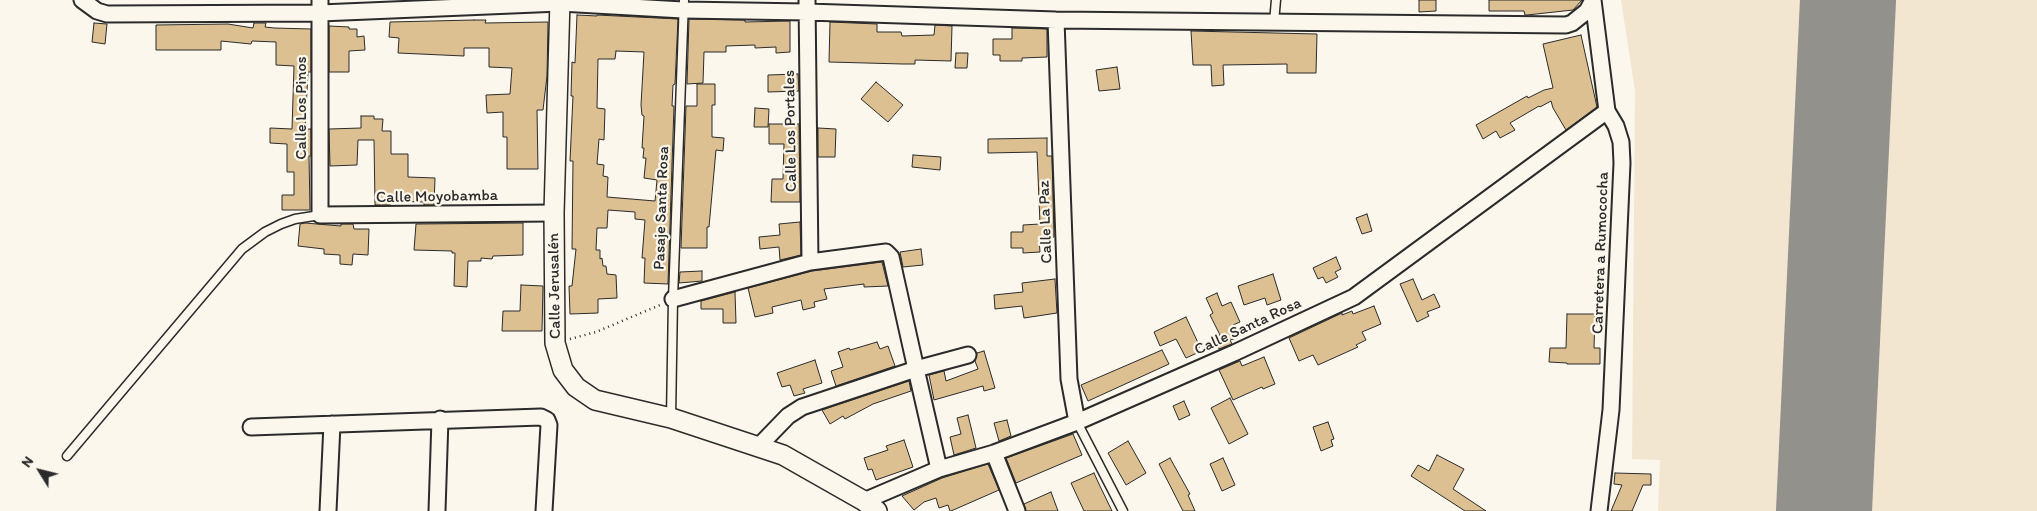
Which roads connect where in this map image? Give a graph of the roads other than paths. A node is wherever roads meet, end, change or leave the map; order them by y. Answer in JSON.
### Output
{"nodes":[{"id":1,"x":82,"y":0,"type":"edge"},
{"id":2,"x":1276,"y":0,"type":"edge"},
{"id":3,"x":1593,"y":0,"type":"edge"},
{"id":4,"x":560,"y":2,"type":"edge"},
{"id":5,"x":683,"y":5,"type":"edge"},
{"id":6,"x":320,"y":6,"type":"edge"},
{"id":7,"x":807,"y":6,"type":"edge"},
{"id":8,"x":1056,"y":20,"type":"junction"},
{"id":9,"x":1274,"y":22,"type":"junction"},
{"id":10,"x":1607,"y":111,"type":"junction"},
{"id":11,"x":554,"y":213,"type":"junction"},
{"id":12,"x":320,"y":215,"type":"junction"},
{"id":13,"x":810,"y":262,"type":"junction"},
{"id":14,"x":673,"y":299,"type":"junction"},
{"id":15,"x":968,"y":355,"type":"dead end"},
{"id":16,"x":916,"y":369,"type":"junction"},
{"id":17,"x":671,"y":418,"type":"junction"},
{"id":18,"x":440,"y":419,"type":"junction"},
{"id":19,"x":1077,"y":422,"type":"junction"},
{"id":20,"x":332,"y":424,"type":"junction"},
{"id":21,"x":251,"y":427,"type":"dead end"},
{"id":22,"x":759,"y":446,"type":"junction"},
{"id":23,"x":994,"y":452,"type":"junction"},
{"id":24,"x":67,"y":456,"type":"dead end"},
{"id":25,"x":939,"y":469,"type":"junction"},
{"id":26,"x":870,"y":506,"type":"edge"},
{"id":27,"x":328,"y":511,"type":"edge"},
{"id":28,"x":437,"y":511,"type":"edge"},
{"id":29,"x":544,"y":511,"type":"edge"},
{"id":30,"x":1018,"y":511,"type":"edge"},
{"id":31,"x":1122,"y":511,"type":"edge"},
{"id":32,"x":1599,"y":511,"type":"edge"}],
"edges":[{"from":1,"to":6,"type":"street"},
{"from":2,"to":9,"type":"lane"},
{"from":3,"to":9,"type":"street"},
{"from":3,"to":10,"type":"street","name":"Carretera a Rumococha"},
{"from":4,"to":5,"type":"street"},
{"from":4,"to":6,"type":"street"},
{"from":4,"to":11,"type":"street","name":"Calle Jerusalén"},
{"from":5,"to":7,"type":"street"},
{"from":5,"to":14,"type":"lane","name":"Pasaje Santa Rosa"},
{"from":6,"to":12,"type":"street","name":"Calle Los Pinos"},
{"from":7,"to":8,"type":"street"},
{"from":7,"to":13,"type":"street","name":"Calle Los Portales"},
{"from":8,"to":9,"type":"street"},
{"from":8,"to":19,"type":"street","name":"Calle La Paz"},
{"from":10,"to":19,"type":"street","name":"Calle Santa Rosa"},
{"from":10,"to":32,"type":"street","name":"Carretera a Rumococha"},
{"from":11,"to":12,"type":"street","name":"Calle Moyobamba"},
{"from":11,"to":17,"type":"street","name":"Calle Jerusalén"},
{"from":12,"to":24,"type":"lane"},
{"from":13,"to":14,"type":"street"},
{"from":13,"to":16,"type":"street"},
{"from":14,"to":17,"type":"lane","name":"Pasaje Santa Rosa"},
{"from":15,"to":16,"type":"street"},
{"from":16,"to":22,"type":"street"},
{"from":16,"to":25,"type":"street"},
{"from":17,"to":22,"type":"street","name":"Calle Jerusalén"},
{"from":18,"to":20,"type":"street"},
{"from":18,"to":28,"type":"street"},
{"from":18,"to":29,"type":"street"},
{"from":19,"to":23,"type":"street","name":"Calle Santa Rosa"},
{"from":19,"to":31,"type":"lane"},
{"from":20,"to":21,"type":"street"},
{"from":20,"to":27,"type":"street"},
{"from":22,"to":26,"type":"street","name":"Calle Jerusalén"},
{"from":23,"to":25,"type":"street","name":"Calle Santa Rosa"},
{"from":23,"to":30,"type":"street"},
{"from":25,"to":26,"type":"street","name":"Calle Santa Rosa"}]}
